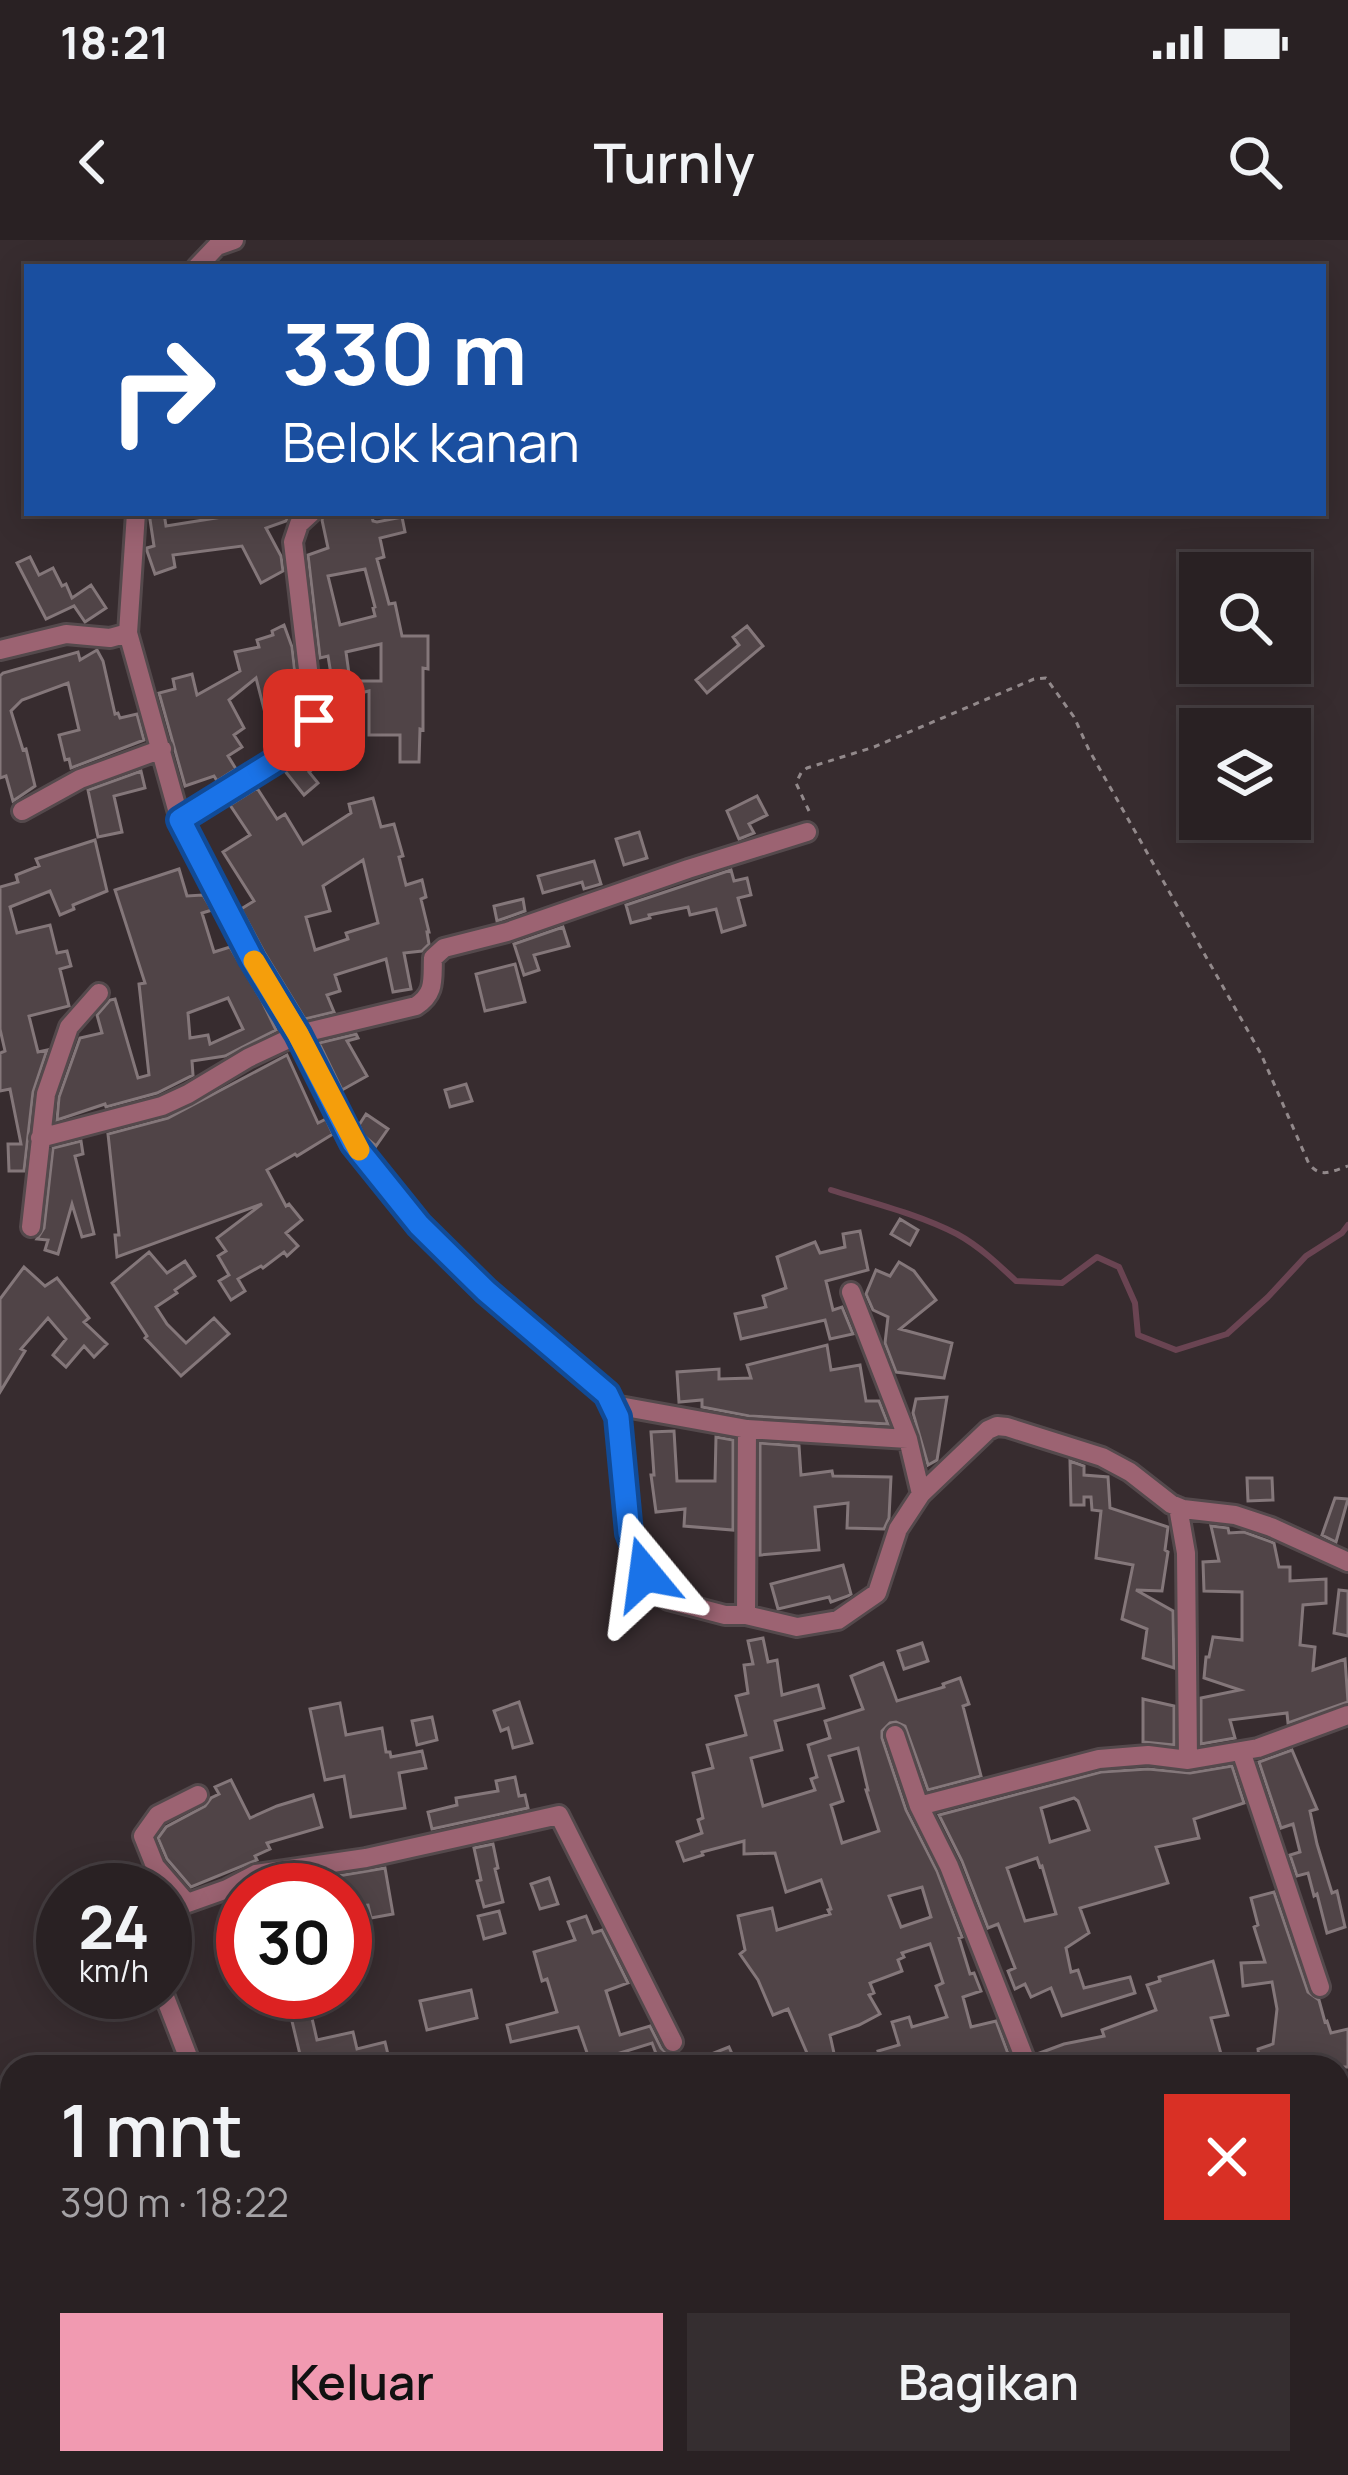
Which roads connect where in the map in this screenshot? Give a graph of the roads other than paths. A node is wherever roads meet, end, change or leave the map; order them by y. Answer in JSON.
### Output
{"nodes":[{"id":1,"x":234,"y":240,"type":"edge"},
{"id":2,"x":199,"y":264,"type":"edge"},
{"id":3,"x":136,"y":516,"type":"edge"},
{"id":4,"x":308,"y":516,"type":"edge"},
{"id":5,"x":128,"y":633,"type":"junction"},
{"id":6,"x":0,"y":650,"type":"edge"},
{"id":7,"x":162,"y":749,"type":"junction"},
{"id":8,"x":22,"y":811,"type":"dead end"},
{"id":9,"x":180,"y":820,"type":"junction"},
{"id":10,"x":807,"y":832,"type":"road end"},
{"id":11,"x":99,"y":993,"type":"dead end"},
{"id":12,"x":298,"y":1034,"type":"junction"},
{"id":13,"x":40,"y":1138,"type":"junction"},
{"id":14,"x":31,"y":1227,"type":"dead end"},
{"id":15,"x":851,"y":1292,"type":"dead end"},
{"id":16,"x":614,"y":1406,"type":"junction"},
{"id":17,"x":747,"y":1429,"type":"junction"},
{"id":18,"x":908,"y":1439,"type":"junction"},
{"id":19,"x":921,"y":1494,"type":"junction"},
{"id":20,"x":1178,"y":1507,"type":"junction"},
{"id":21,"x":1348,"y":1562,"type":"edge"},
{"id":22,"x":746,"y":1615,"type":"junction"},
{"id":23,"x":1348,"y":1715,"type":"edge"},
{"id":24,"x":896,"y":1735,"type":"dead end"},
{"id":25,"x":1240,"y":1751,"type":"junction"},
{"id":26,"x":1188,"y":1760,"type":"junction"},
{"id":27,"x":198,"y":1795,"type":"dead end"},
{"id":28,"x":919,"y":1806,"type":"junction"},
{"id":29,"x":154,"y":1863,"type":"edge"},
{"id":30,"x":192,"y":1900,"type":"edge"},
{"id":31,"x":1320,"y":1987,"type":"dead end"},
{"id":32,"x":174,"y":2019,"type":"edge"},
{"id":33,"x":673,"y":2042,"type":"dead end"},
{"id":34,"x":188,"y":2055,"type":"edge"},
{"id":35,"x":1023,"y":2055,"type":"edge"}],
"edges":[{"from":1,"to":2,"type":"street"},
{"from":3,"to":5,"type":"street"},
{"from":4,"to":9,"type":"street"},
{"from":5,"to":6,"type":"street"},
{"from":5,"to":7,"type":"street"},
{"from":7,"to":8,"type":"street"},
{"from":7,"to":9,"type":"street"},
{"from":9,"to":12,"type":"street"},
{"from":10,"to":12,"type":"street"},
{"from":11,"to":13,"type":"street"},
{"from":12,"to":13,"type":"street"},
{"from":12,"to":16,"type":"street"},
{"from":13,"to":14,"type":"street"},
{"from":15,"to":18,"type":"street"},
{"from":16,"to":17,"type":"street"},
{"from":16,"to":22,"type":"street"},
{"from":17,"to":18,"type":"street"},
{"from":17,"to":22,"type":"street"},
{"from":18,"to":19,"type":"street"},
{"from":19,"to":20,"type":"street"},
{"from":19,"to":22,"type":"street"},
{"from":20,"to":21,"type":"street"},
{"from":20,"to":26,"type":"street"},
{"from":23,"to":25,"type":"street"},
{"from":24,"to":28,"type":"street"},
{"from":25,"to":26,"type":"street"},
{"from":25,"to":31,"type":"street"},
{"from":26,"to":28,"type":"street"},
{"from":27,"to":29,"type":"street"},
{"from":28,"to":35,"type":"street"},
{"from":30,"to":33,"type":"street"},
{"from":32,"to":34,"type":"street"}]}
